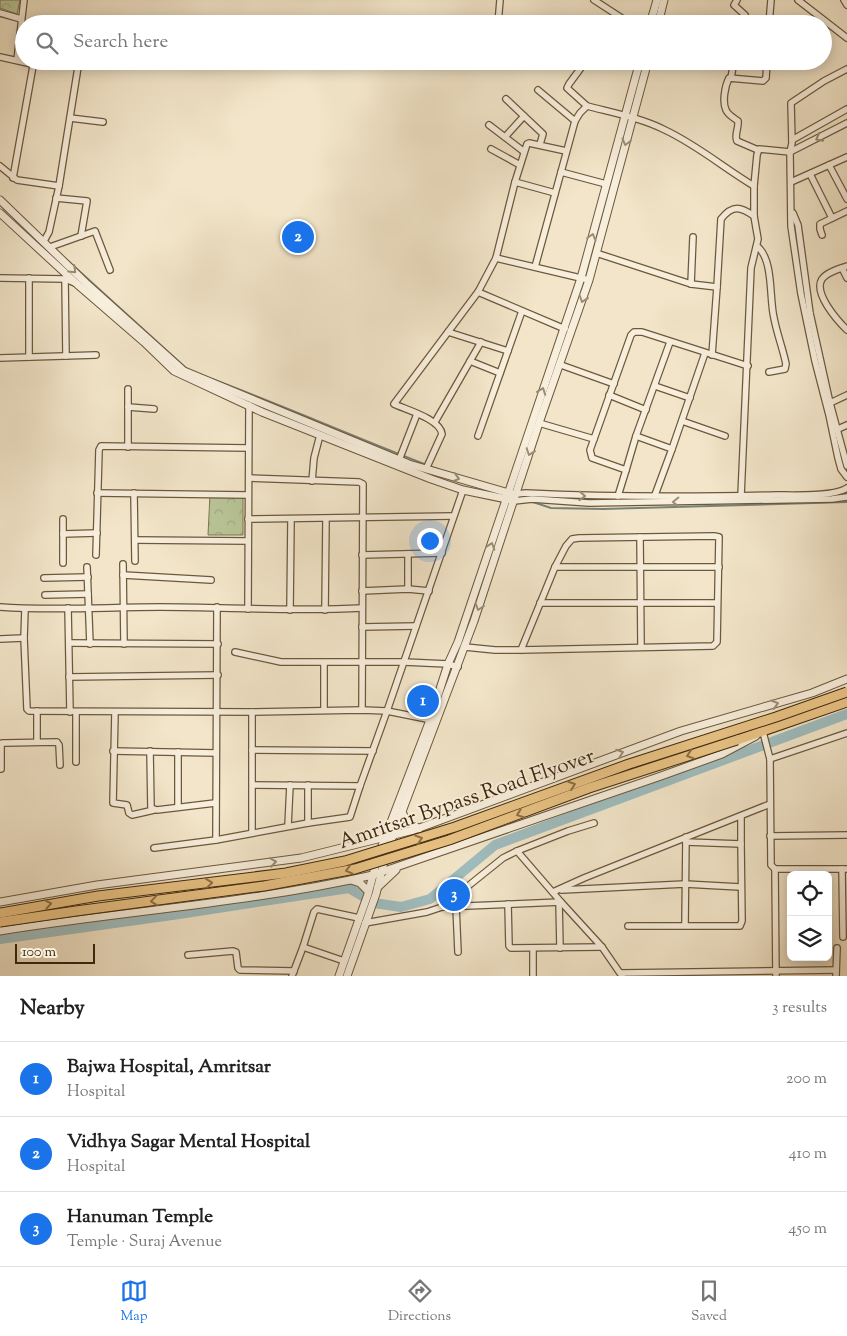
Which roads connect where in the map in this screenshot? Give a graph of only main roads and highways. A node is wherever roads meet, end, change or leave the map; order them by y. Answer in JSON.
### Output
{"nodes":[{"id":1,"x":847,"y":692,"type":"edge"},
{"id":2,"x":847,"y":702,"type":"edge"},
{"id":3,"x":0,"y":913,"type":"edge"},
{"id":4,"x":0,"y":922,"type":"edge"}],
"edges":[{"from":3,"to":1,"type":"highway","name":"Amritsar Bypass Road Flyover","one_way":true,"bridge":true},
{"from":2,"to":4,"type":"highway","name":"Amritsar Bypass Road Flyover","one_way":true,"bridge":true}]}
